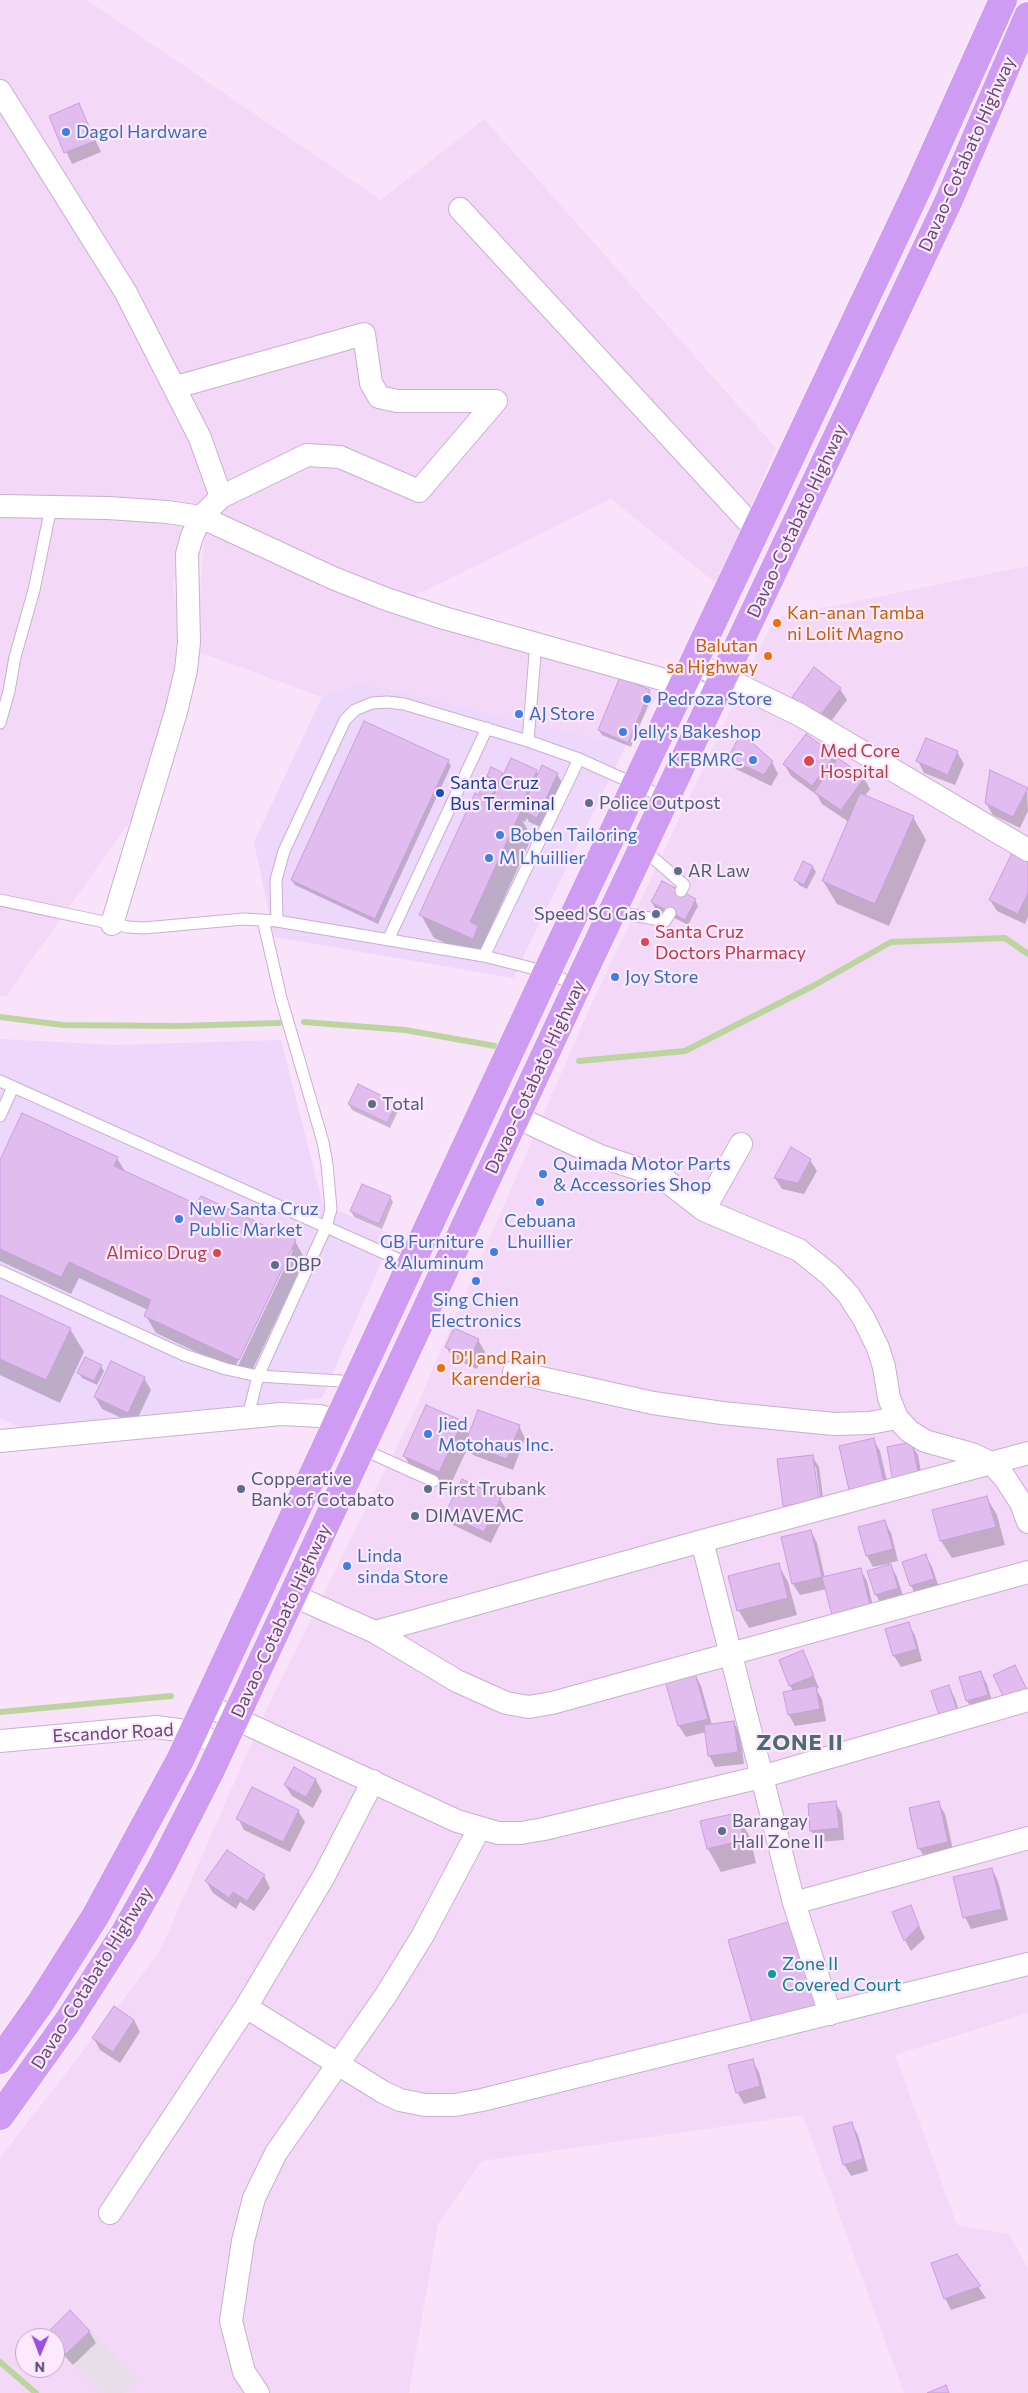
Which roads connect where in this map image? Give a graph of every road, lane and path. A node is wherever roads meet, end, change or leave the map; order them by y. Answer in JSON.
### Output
{"nodes":[{"id":1,"x":1003,"y":0,"type":"edge"},
{"id":2,"x":1028,"y":16,"type":"edge"},
{"id":3,"x":0,"y":91,"type":"edge"},
{"id":4,"x":460,"y":209,"type":"dead end"},
{"id":5,"x":176,"y":387,"type":"junction"},
{"id":6,"x":221,"y":497,"type":"junction"},
{"id":7,"x":0,"y":506,"type":"edge"},
{"id":8,"x":50,"y":507,"type":"junction"},
{"id":9,"x":201,"y":517,"type":"junction"},
{"id":10,"x":756,"y":530,"type":"junction"},
{"id":11,"x":536,"y":642,"type":"junction"},
{"id":12,"x":688,"y":674,"type":"junction"},
{"id":13,"x":718,"y":688,"type":"junction"},
{"id":14,"x":0,"y":722,"type":"edge"},
{"id":15,"x":487,"y":728,"type":"junction"},
{"id":16,"x":528,"y":740,"type":"junction"},
{"id":17,"x":579,"y":760,"type":"junction"},
{"id":18,"x":636,"y":784,"type":"junction"},
{"id":19,"x":666,"y":798,"type":"junction"},
{"id":20,"x":642,"y":848,"type":"junction"},
{"id":21,"x":1028,"y":850,"type":"edge"},
{"id":22,"x":681,"y":891,"type":"dead end"},
{"id":23,"x":0,"y":900,"type":"edge"},
{"id":24,"x":612,"y":912,"type":"junction"},
{"id":25,"x":670,"y":913,"type":"dead end"},
{"id":26,"x":263,"y":920,"type":"junction"},
{"id":27,"x":277,"y":921,"type":"junction"},
{"id":28,"x":112,"y":924,"type":"junction"},
{"id":29,"x":388,"y":940,"type":"junction"},
{"id":30,"x":484,"y":956,"type":"junction"},
{"id":31,"x":547,"y":972,"type":"junction"},
{"id":32,"x":577,"y":986,"type":"junction"},
{"id":33,"x":0,"y":1082,"type":"edge"},
{"id":34,"x":13,"y":1088,"type":"junction"},
{"id":35,"x":0,"y":1116,"type":"edge"},
{"id":36,"x":516,"y":1117,"type":"junction"},
{"id":37,"x":741,"y":1144,"type":"dead end"},
{"id":38,"x":704,"y":1210,"type":"junction"},
{"id":39,"x":326,"y":1227,"type":"junction"},
{"id":40,"x":411,"y":1265,"type":"junction"},
{"id":41,"x":0,"y":1271,"type":"edge"},
{"id":42,"x":441,"y":1279,"type":"junction"},
{"id":43,"x":514,"y":1372,"type":"dead end"},
{"id":44,"x":258,"y":1376,"type":"junction"},
{"id":45,"x":357,"y":1382,"type":"junction"},
{"id":46,"x":387,"y":1395,"type":"junction"},
{"id":47,"x":248,"y":1416,"type":"junction"},
{"id":48,"x":897,"y":1418,"type":"junction"},
{"id":49,"x":338,"y":1421,"type":"junction"},
{"id":50,"x":0,"y":1441,"type":"edge"},
{"id":51,"x":362,"y":1449,"type":"junction"},
{"id":52,"x":1028,"y":1453,"type":"edge"},
{"id":53,"x":991,"y":1463,"type":"junction"},
{"id":54,"x":433,"y":1481,"type":"dead end"},
{"id":55,"x":1028,"y":1522,"type":"edge"},
{"id":56,"x":702,"y":1541,"type":"junction"},
{"id":57,"x":1028,"y":1572,"type":"edge"},
{"id":58,"x":292,"y":1595,"type":"junction"},
{"id":59,"x":375,"y":1632,"type":"junction"},
{"id":60,"x":730,"y":1654,"type":"junction"},
{"id":61,"x":1028,"y":1700,"type":"edge"},
{"id":62,"x":206,"y":1705,"type":"junction"},
{"id":63,"x":236,"y":1718,"type":"junction"},
{"id":64,"x":193,"y":1732,"type":"junction"},
{"id":65,"x":0,"y":1741,"type":"edge"},
{"id":66,"x":223,"y":1746,"type":"junction"},
{"id":67,"x":762,"y":1777,"type":"junction"},
{"id":68,"x":373,"y":1781,"type":"junction"},
{"id":69,"x":479,"y":1829,"type":"junction"},
{"id":70,"x":1028,"y":1838,"type":"edge"},
{"id":71,"x":794,"y":1903,"type":"junction"},
{"id":72,"x":1028,"y":1964,"type":"edge"},
{"id":73,"x":246,"y":2007,"type":"junction"},
{"id":74,"x":830,"y":2014,"type":"junction"},
{"id":75,"x":0,"y":2060,"type":"edge"},
{"id":76,"x":339,"y":2065,"type":"junction"},
{"id":77,"x":0,"y":2116,"type":"edge"},
{"id":78,"x":110,"y":2213,"type":"dead end"},
{"id":79,"x":258,"y":2393,"type":"edge"}],
"edges":[{"from":1,"to":10,"type":"highway","name":"Davao-Cotabato Highway"},
{"from":2,"to":13,"type":"highway","name":"Davao-Cotabato Highway"},
{"from":3,"to":5,"type":"street"},
{"from":4,"to":10,"type":"street"},
{"from":5,"to":6,"type":"street"},
{"from":5,"to":6,"type":"street"},
{"from":6,"to":9,"type":"street"},
{"from":7,"to":8,"type":"street"},
{"from":8,"to":9,"type":"street"},
{"from":8,"to":14,"type":"lane"},
{"from":9,"to":11,"type":"street"},
{"from":9,"to":28,"type":"street"},
{"from":10,"to":12,"type":"highway","name":"Davao-Cotabato Highway"},
{"from":11,"to":12,"type":"street"},
{"from":11,"to":16,"type":"lane"},
{"from":12,"to":13,"type":"street"},
{"from":12,"to":18,"type":"highway","name":"Davao-Cotabato Highway"},
{"from":13,"to":19,"type":"highway","name":"Davao-Cotabato Highway"},
{"from":13,"to":21,"type":"street"},
{"from":15,"to":16,"type":"lane"},
{"from":15,"to":27,"type":"lane"},
{"from":15,"to":29,"type":"lane"},
{"from":16,"to":17,"type":"lane"},
{"from":17,"to":18,"type":"lane"},
{"from":17,"to":30,"type":"lane"},
{"from":18,"to":19,"type":"lane"},
{"from":18,"to":31,"type":"highway","name":"Davao-Cotabato Highway"},
{"from":19,"to":20,"type":"highway","name":"Davao-Cotabato Highway"},
{"from":20,"to":22,"type":"lane"},
{"from":20,"to":24,"type":"highway","name":"Davao-Cotabato Highway"},
{"from":23,"to":28,"type":"lane"},
{"from":24,"to":25,"type":"lane"},
{"from":24,"to":32,"type":"highway","name":"Davao-Cotabato Highway"},
{"from":26,"to":27,"type":"lane"},
{"from":26,"to":28,"type":"lane"},
{"from":26,"to":39,"type":"lane"},
{"from":27,"to":29,"type":"lane"},
{"from":29,"to":30,"type":"lane"},
{"from":30,"to":31,"type":"lane"},
{"from":31,"to":32,"type":"lane"},
{"from":31,"to":40,"type":"highway","name":"Davao-Cotabato Highway"},
{"from":32,"to":36,"type":"highway","name":"Davao-Cotabato Highway"},
{"from":33,"to":34,"type":"lane"},
{"from":34,"to":35,"type":"lane"},
{"from":34,"to":39,"type":"lane"},
{"from":36,"to":38,"type":"street"},
{"from":36,"to":42,"type":"highway","name":"Davao-Cotabato Highway"},
{"from":37,"to":38,"type":"street"},
{"from":38,"to":48,"type":"street"},
{"from":39,"to":40,"type":"lane"},
{"from":39,"to":44,"type":"lane"},
{"from":40,"to":42,"type":"highway"},
{"from":40,"to":45,"type":"highway","name":"Davao-Cotabato Highway"},
{"from":41,"to":44,"type":"lane"},
{"from":42,"to":46,"type":"highway","name":"Davao-Cotabato Highway"},
{"from":43,"to":48,"type":"street"},
{"from":44,"to":45,"type":"lane"},
{"from":44,"to":47,"type":"lane"},
{"from":45,"to":46,"type":"highway"},
{"from":45,"to":49,"type":"highway","name":"Davao-Cotabato Highway"},
{"from":46,"to":51,"type":"highway","name":"Davao-Cotabato Highway"},
{"from":47,"to":49,"type":"street"},
{"from":47,"to":50,"type":"street"},
{"from":48,"to":53,"type":"street"},
{"from":49,"to":62,"type":"highway","name":"Davao-Cotabato Highway"},
{"from":51,"to":54,"type":"lane"},
{"from":51,"to":58,"type":"highway","name":"Davao-Cotabato Highway"},
{"from":52,"to":53,"type":"street"},
{"from":53,"to":55,"type":"street"},
{"from":53,"to":56,"type":"street"},
{"from":56,"to":59,"type":"street"},
{"from":56,"to":60,"type":"street"},
{"from":57,"to":60,"type":"street"},
{"from":58,"to":59,"type":"street"},
{"from":58,"to":63,"type":"highway","name":"Davao-Cotabato Highway"},
{"from":59,"to":60,"type":"street"},
{"from":60,"to":67,"type":"street"},
{"from":61,"to":67,"type":"street"},
{"from":62,"to":63,"type":"street"},
{"from":62,"to":64,"type":"highway","name":"Davao-Cotabato Highway"},
{"from":63,"to":66,"type":"highway","name":"Davao-Cotabato Highway"},
{"from":63,"to":68,"type":"street"},
{"from":64,"to":65,"type":"street","name":"Escandor Road"},
{"from":64,"to":66,"type":"street","name":"Escandor Road"},
{"from":64,"to":75,"type":"highway","name":"Davao-Cotabato Highway"},
{"from":66,"to":77,"type":"highway","name":"Davao-Cotabato Highway"},
{"from":67,"to":69,"type":"street"},
{"from":67,"to":71,"type":"street"},
{"from":68,"to":69,"type":"street"},
{"from":68,"to":73,"type":"street"},
{"from":69,"to":76,"type":"street"},
{"from":70,"to":71,"type":"street"},
{"from":71,"to":74,"type":"street"},
{"from":72,"to":74,"type":"street"},
{"from":73,"to":76,"type":"street"},
{"from":73,"to":78,"type":"street"},
{"from":74,"to":76,"type":"street"},
{"from":76,"to":79,"type":"street"}]}
